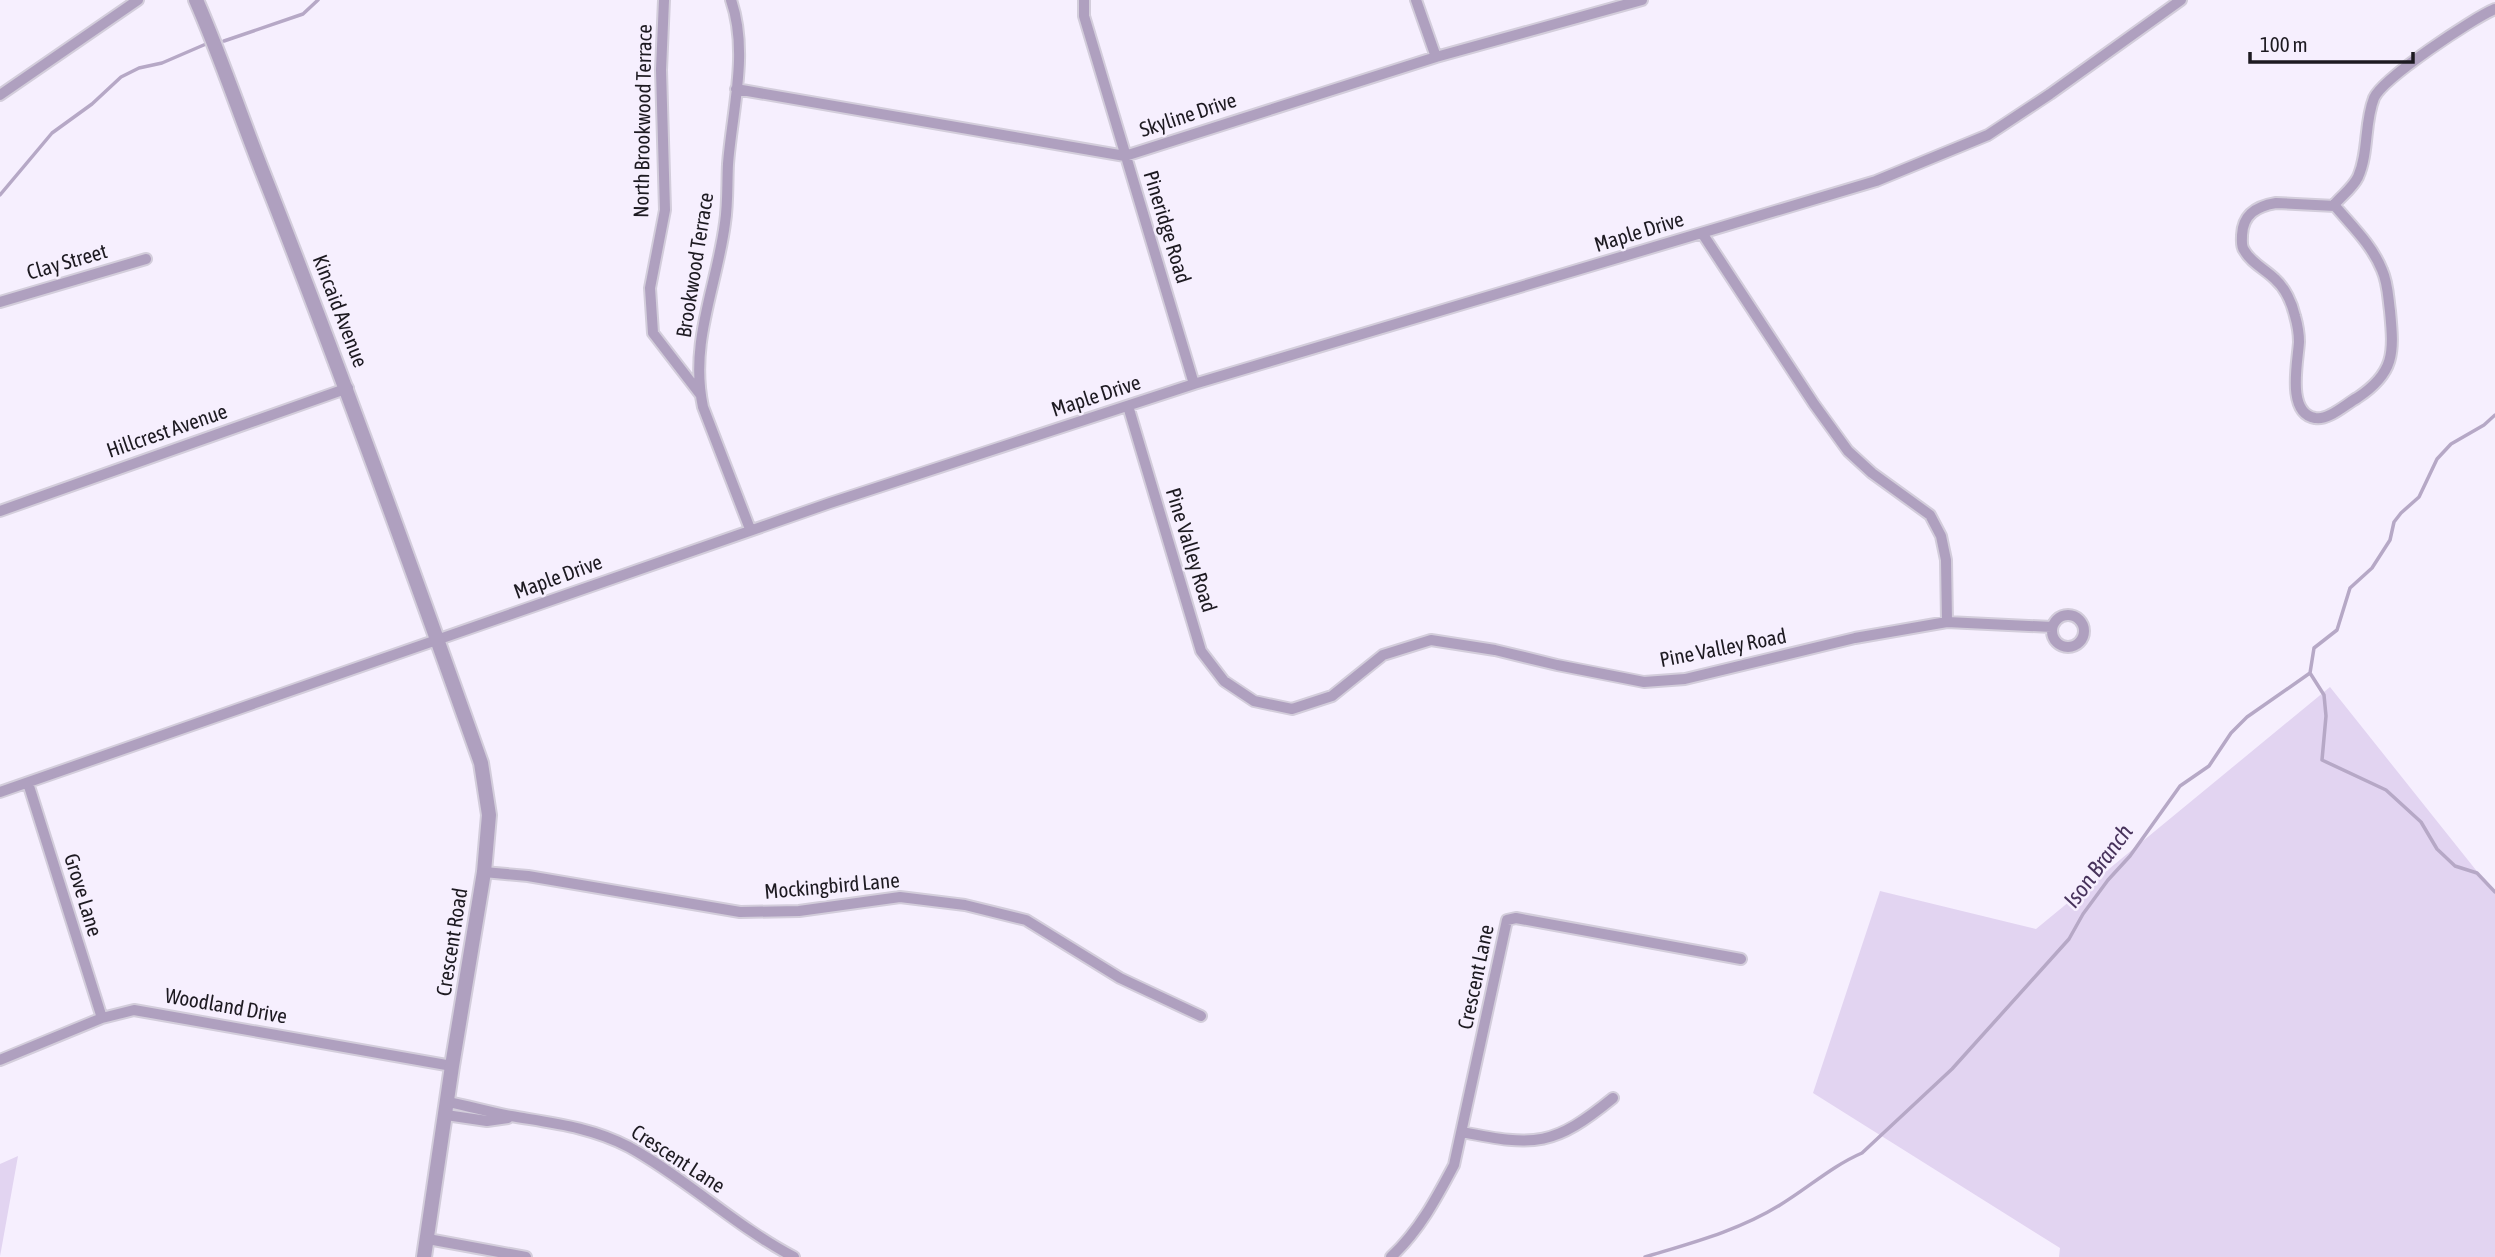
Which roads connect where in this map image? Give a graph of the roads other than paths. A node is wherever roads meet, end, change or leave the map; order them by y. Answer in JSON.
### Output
{"nodes":[{"id":1,"x":138,"y":0,"type":"edge"},
{"id":2,"x":196,"y":0,"type":"edge"},
{"id":3,"x":664,"y":0,"type":"edge"},
{"id":4,"x":731,"y":0,"type":"edge"},
{"id":5,"x":1084,"y":0,"type":"edge"},
{"id":6,"x":1416,"y":0,"type":"edge"},
{"id":7,"x":1642,"y":0,"type":"edge"},
{"id":8,"x":2180,"y":0,"type":"edge"},
{"id":9,"x":2495,"y":9,"type":"edge"},
{"id":10,"x":1436,"y":57,"type":"junction"},
{"id":11,"x":736,"y":89,"type":"junction"},
{"id":12,"x":0,"y":96,"type":"edge"},
{"id":13,"x":1125,"y":156,"type":"junction"},
{"id":14,"x":2334,"y":205,"type":"junction"},
{"id":15,"x":1702,"y":233,"type":"junction"},
{"id":16,"x":146,"y":259,"type":"dead end"},
{"id":17,"x":0,"y":302,"type":"edge"},
{"id":18,"x":1194,"y":384,"type":"junction"},
{"id":19,"x":348,"y":388,"type":"junction"},
{"id":20,"x":700,"y":394,"type":"junction"},
{"id":21,"x":1128,"y":406,"type":"junction"},
{"id":22,"x":0,"y":511,"type":"edge"},
{"id":23,"x":750,"y":529,"type":"junction"},
{"id":24,"x":1947,"y":622,"type":"junction"},
{"id":25,"x":2052,"y":627,"type":"dead end"},
{"id":26,"x":438,"y":640,"type":"junction"},
{"id":27,"x":28,"y":783,"type":"junction"},
{"id":28,"x":0,"y":792,"type":"edge"},
{"id":29,"x":484,"y":872,"type":"junction"},
{"id":30,"x":1741,"y":959,"type":"dead end"},
{"id":31,"x":1201,"y":1016,"type":"dead end"},
{"id":32,"x":102,"y":1018,"type":"junction"},
{"id":33,"x":0,"y":1059,"type":"edge"},
{"id":34,"x":452,"y":1066,"type":"junction"},
{"id":35,"x":1613,"y":1098,"type":"dead end"},
{"id":36,"x":447,"y":1108,"type":"junction"},
{"id":37,"x":1462,"y":1132,"type":"junction"},
{"id":38,"x":428,"y":1239,"type":"junction"},
{"id":39,"x":424,"y":1257,"type":"edge"},
{"id":40,"x":526,"y":1257,"type":"edge"},
{"id":41,"x":794,"y":1257,"type":"edge"},
{"id":42,"x":1391,"y":1257,"type":"edge"}],
"edges":[{"from":1,"to":12,"type":"street"},
{"from":2,"to":19,"type":"street","name":"Kincaid Avenue"},
{"from":3,"to":20,"type":"street","name":"North Brookwood Terrace"},
{"from":4,"to":11,"type":"street","name":"Brookwood Terrace"},
{"from":5,"to":13,"type":"street","name":"Pineridge Road"},
{"from":6,"to":10,"type":"street"},
{"from":7,"to":10,"type":"street","name":"Skyline Drive"},
{"from":8,"to":15,"type":"street","name":"Maple Drive"},
{"from":9,"to":14,"type":"street"},
{"from":10,"to":13,"type":"street","name":"Skyline Drive"},
{"from":11,"to":13,"type":"street","name":"Skyline Drive"},
{"from":11,"to":20,"type":"street","name":"Brookwood Terrace"},
{"from":13,"to":18,"type":"street","name":"Pineridge Road"},
{"from":14,"to":14,"type":"street"},
{"from":15,"to":18,"type":"street","name":"Maple Drive"},
{"from":15,"to":24,"type":"street"},
{"from":16,"to":17,"type":"street","name":"Clay Street"},
{"from":18,"to":21,"type":"street","name":"Maple Drive"},
{"from":19,"to":22,"type":"street","name":"Hillcrest Avenue"},
{"from":19,"to":26,"type":"street","name":"Kincaid Avenue"},
{"from":20,"to":23,"type":"street","name":"Brookwood Terrace"},
{"from":21,"to":23,"type":"street","name":"Maple Drive"},
{"from":21,"to":24,"type":"street","name":"Pine Valley Road"},
{"from":23,"to":26,"type":"street","name":"Maple Drive"},
{"from":24,"to":25,"type":"street","name":"Pine Valley Road"},
{"from":26,"to":27,"type":"street","name":"Maple Drive"},
{"from":26,"to":29,"type":"street","name":"Crescent Road"},
{"from":27,"to":28,"type":"street","name":"Maple Drive"},
{"from":27,"to":32,"type":"street","name":"Grove Lane"},
{"from":29,"to":31,"type":"street","name":"Mockingbird Lane"},
{"from":29,"to":34,"type":"street","name":"Crescent Road"},
{"from":30,"to":37,"type":"street","name":"Crescent Lane"},
{"from":32,"to":33,"type":"street","name":"Woodland Drive"},
{"from":32,"to":34,"type":"street","name":"Woodland Drive"},
{"from":34,"to":36,"type":"street","name":"Crescent Road"},
{"from":35,"to":37,"type":"street"},
{"from":36,"to":38,"type":"street","name":"Crescent Road"},
{"from":36,"to":41,"type":"street","name":"Crescent Lane"},
{"from":37,"to":42,"type":"street","name":"Crescent Lane"},
{"from":38,"to":39,"type":"street","name":"Crescent Road"},
{"from":38,"to":40,"type":"street"}]}
